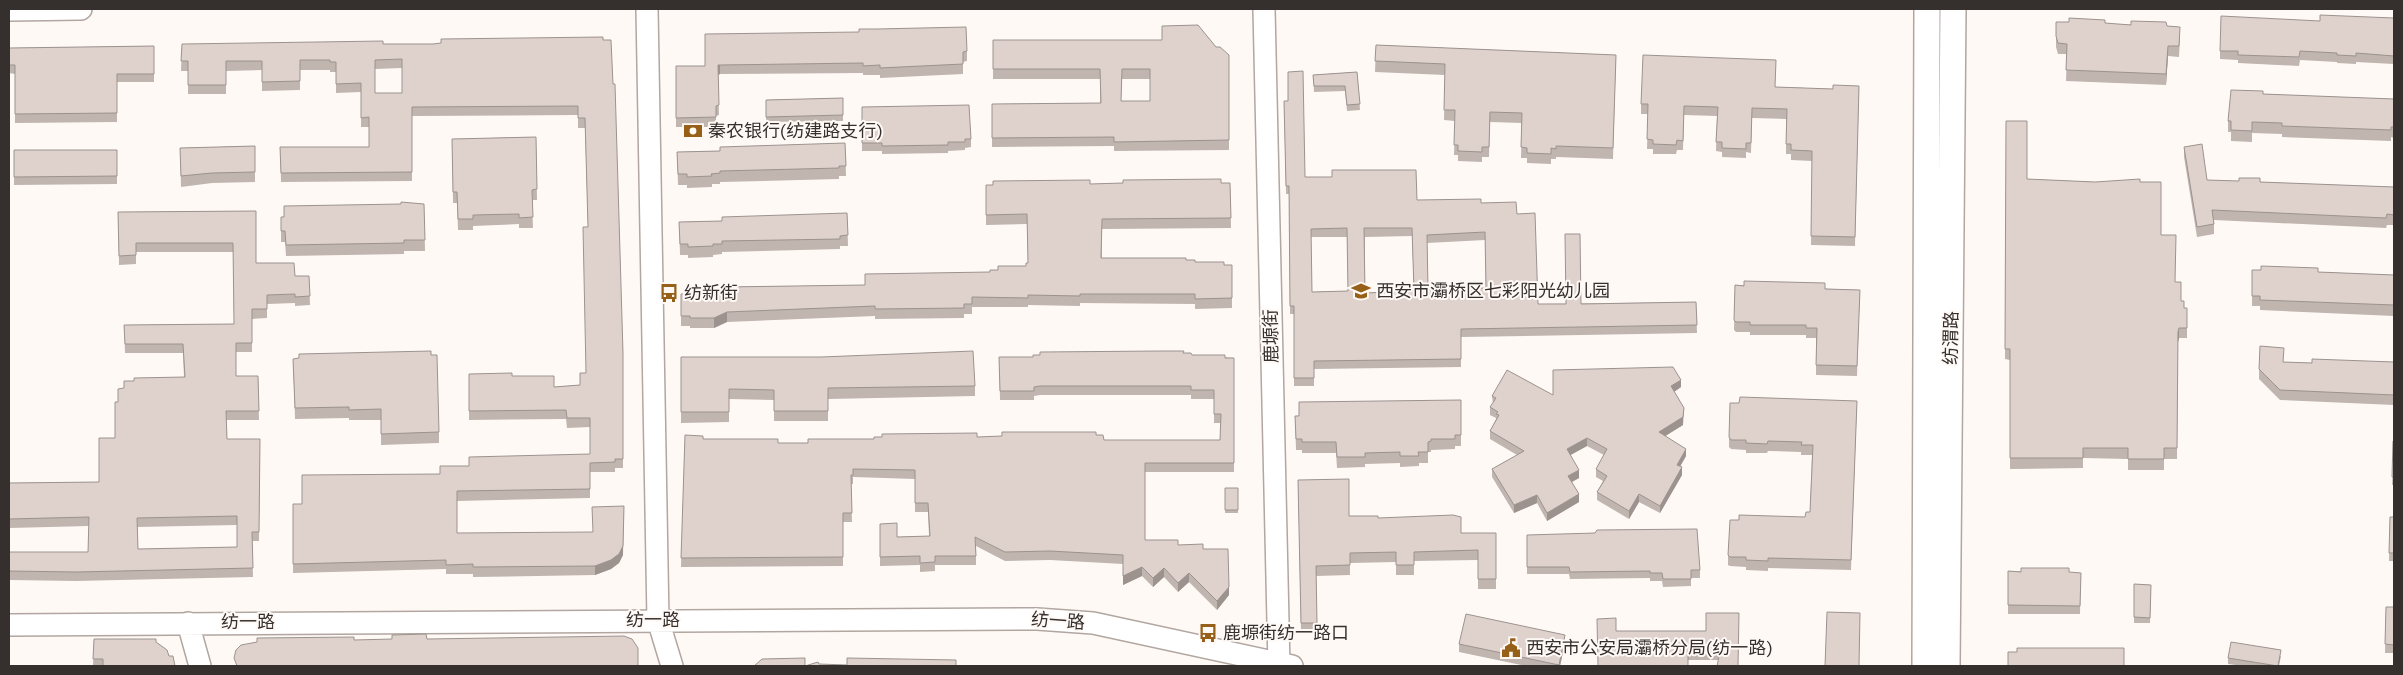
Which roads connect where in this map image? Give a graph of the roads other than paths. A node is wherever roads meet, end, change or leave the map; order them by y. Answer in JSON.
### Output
{"nodes":[{"id":1,"x":81,"y":9,"type":"edge"},
{"id":2,"x":647,"y":9,"type":"edge"},
{"id":3,"x":1264,"y":9,"type":"edge"},
{"id":4,"x":1927,"y":9,"type":"edge"},
{"id":5,"x":1953,"y":9,"type":"edge"},
{"id":6,"x":9,"y":10,"type":"edge"},
{"id":7,"x":658,"y":620,"type":"junction"},
{"id":8,"x":188,"y":622,"type":"junction"},
{"id":9,"x":9,"y":625,"type":"edge"},
{"id":10,"x":200,"y":666,"type":"edge"},
{"id":11,"x":672,"y":666,"type":"edge"},
{"id":12,"x":1282,"y":666,"type":"edge"},
{"id":13,"x":1925,"y":666,"type":"edge"},
{"id":14,"x":1947,"y":666,"type":"edge"}],
"edges":[{"from":1,"to":6,"type":"street"},
{"from":2,"to":7,"type":"street"},
{"from":3,"to":12,"type":"street","name":"鹿塬街"},
{"from":4,"to":13,"type":"main road","name":"纺渭路"},
{"from":5,"to":14,"type":"main road","name":"纺渭路"},
{"from":7,"to":8,"type":"street","name":"纺一路"},
{"from":7,"to":11,"type":"street"},
{"from":7,"to":12,"type":"street","name":"纺一路"},
{"from":8,"to":9,"type":"street","name":"纺一路"},
{"from":8,"to":10,"type":"street"}]}
